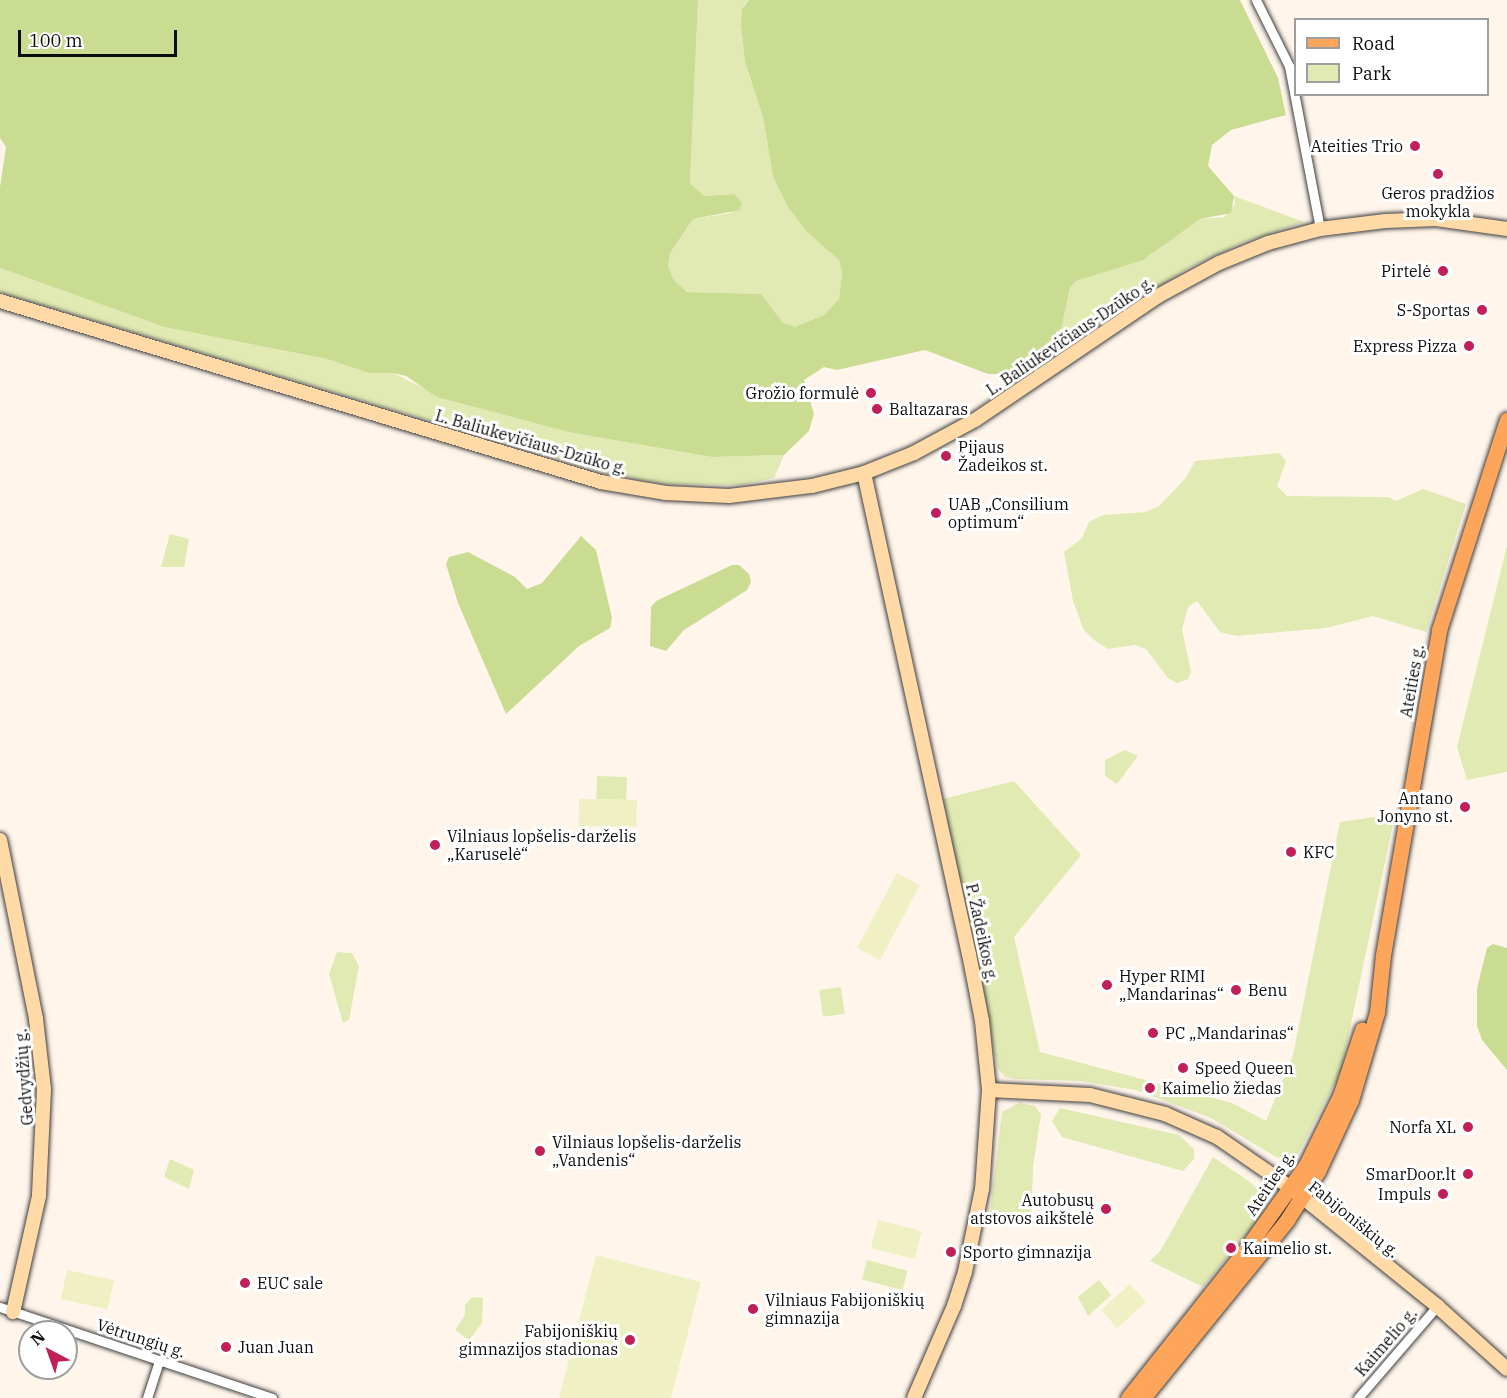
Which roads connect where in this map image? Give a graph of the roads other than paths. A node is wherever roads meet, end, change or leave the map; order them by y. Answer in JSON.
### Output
{"nodes":[{"id":1,"x":1256,"y":0,"type":"edge"},
{"id":2,"x":1294,"y":92,"type":"edge"},
{"id":3,"x":1295,"y":96,"type":"edge"},
{"id":4,"x":1320,"y":229,"type":"junction"},
{"id":5,"x":1507,"y":229,"type":"edge"},
{"id":6,"x":0,"y":301,"type":"edge"},
{"id":7,"x":1507,"y":420,"type":"edge"},
{"id":8,"x":864,"y":473,"type":"junction"},
{"id":9,"x":0,"y":840,"type":"edge"},
{"id":10,"x":989,"y":1090,"type":"junction"},
{"id":11,"x":1296,"y":1193,"type":"junction"},
{"id":12,"x":1437,"y":1306,"type":"junction"},
{"id":13,"x":6,"y":1310,"type":"edge"},
{"id":14,"x":159,"y":1360,"type":"junction"},
{"id":15,"x":1507,"y":1369,"type":"edge"},
{"id":16,"x":147,"y":1398,"type":"edge"},
{"id":17,"x":272,"y":1398,"type":"edge"},
{"id":18,"x":915,"y":1398,"type":"edge"},
{"id":19,"x":1128,"y":1398,"type":"edge"},
{"id":20,"x":1143,"y":1398,"type":"edge"},
{"id":21,"x":1358,"y":1398,"type":"edge"}],
"edges":[{"from":1,"to":2,"type":"street"},
{"from":3,"to":4,"type":"street"},
{"from":4,"to":5,"type":"main road","name":"L. Baliukevičiaus-Dzūko g."},
{"from":4,"to":8,"type":"main road","name":"L. Baliukevičiaus-Dzūko g."},
{"from":6,"to":8,"type":"main road","name":"L. Baliukevičiaus-Dzūko g."},
{"from":7,"to":11,"type":"main road","name":"Ateities g."},
{"from":8,"to":10,"type":"main road","name":"P. Žadeikos g."},
{"from":9,"to":13,"type":"main road","name":"Gedvydžių g."},
{"from":10,"to":11,"type":"main road","name":"Fabijoniškių g."},
{"from":10,"to":18,"type":"main road","name":"P. Žadeikos g."},
{"from":11,"to":12,"type":"main road","name":"Fabijoniškių g."},
{"from":11,"to":19,"type":"main road","name":"Ateities g."},
{"from":11,"to":20,"type":"main road","name":"Ateities g."},
{"from":12,"to":15,"type":"main road","name":"Fabijoniškių g."},
{"from":12,"to":21,"type":"street","name":"Kaimelio g."},
{"from":13,"to":14,"type":"street","name":"Vėtrungių g."},
{"from":14,"to":16,"type":"street"},
{"from":14,"to":17,"type":"street","name":"Vėtrungių g."}]}
